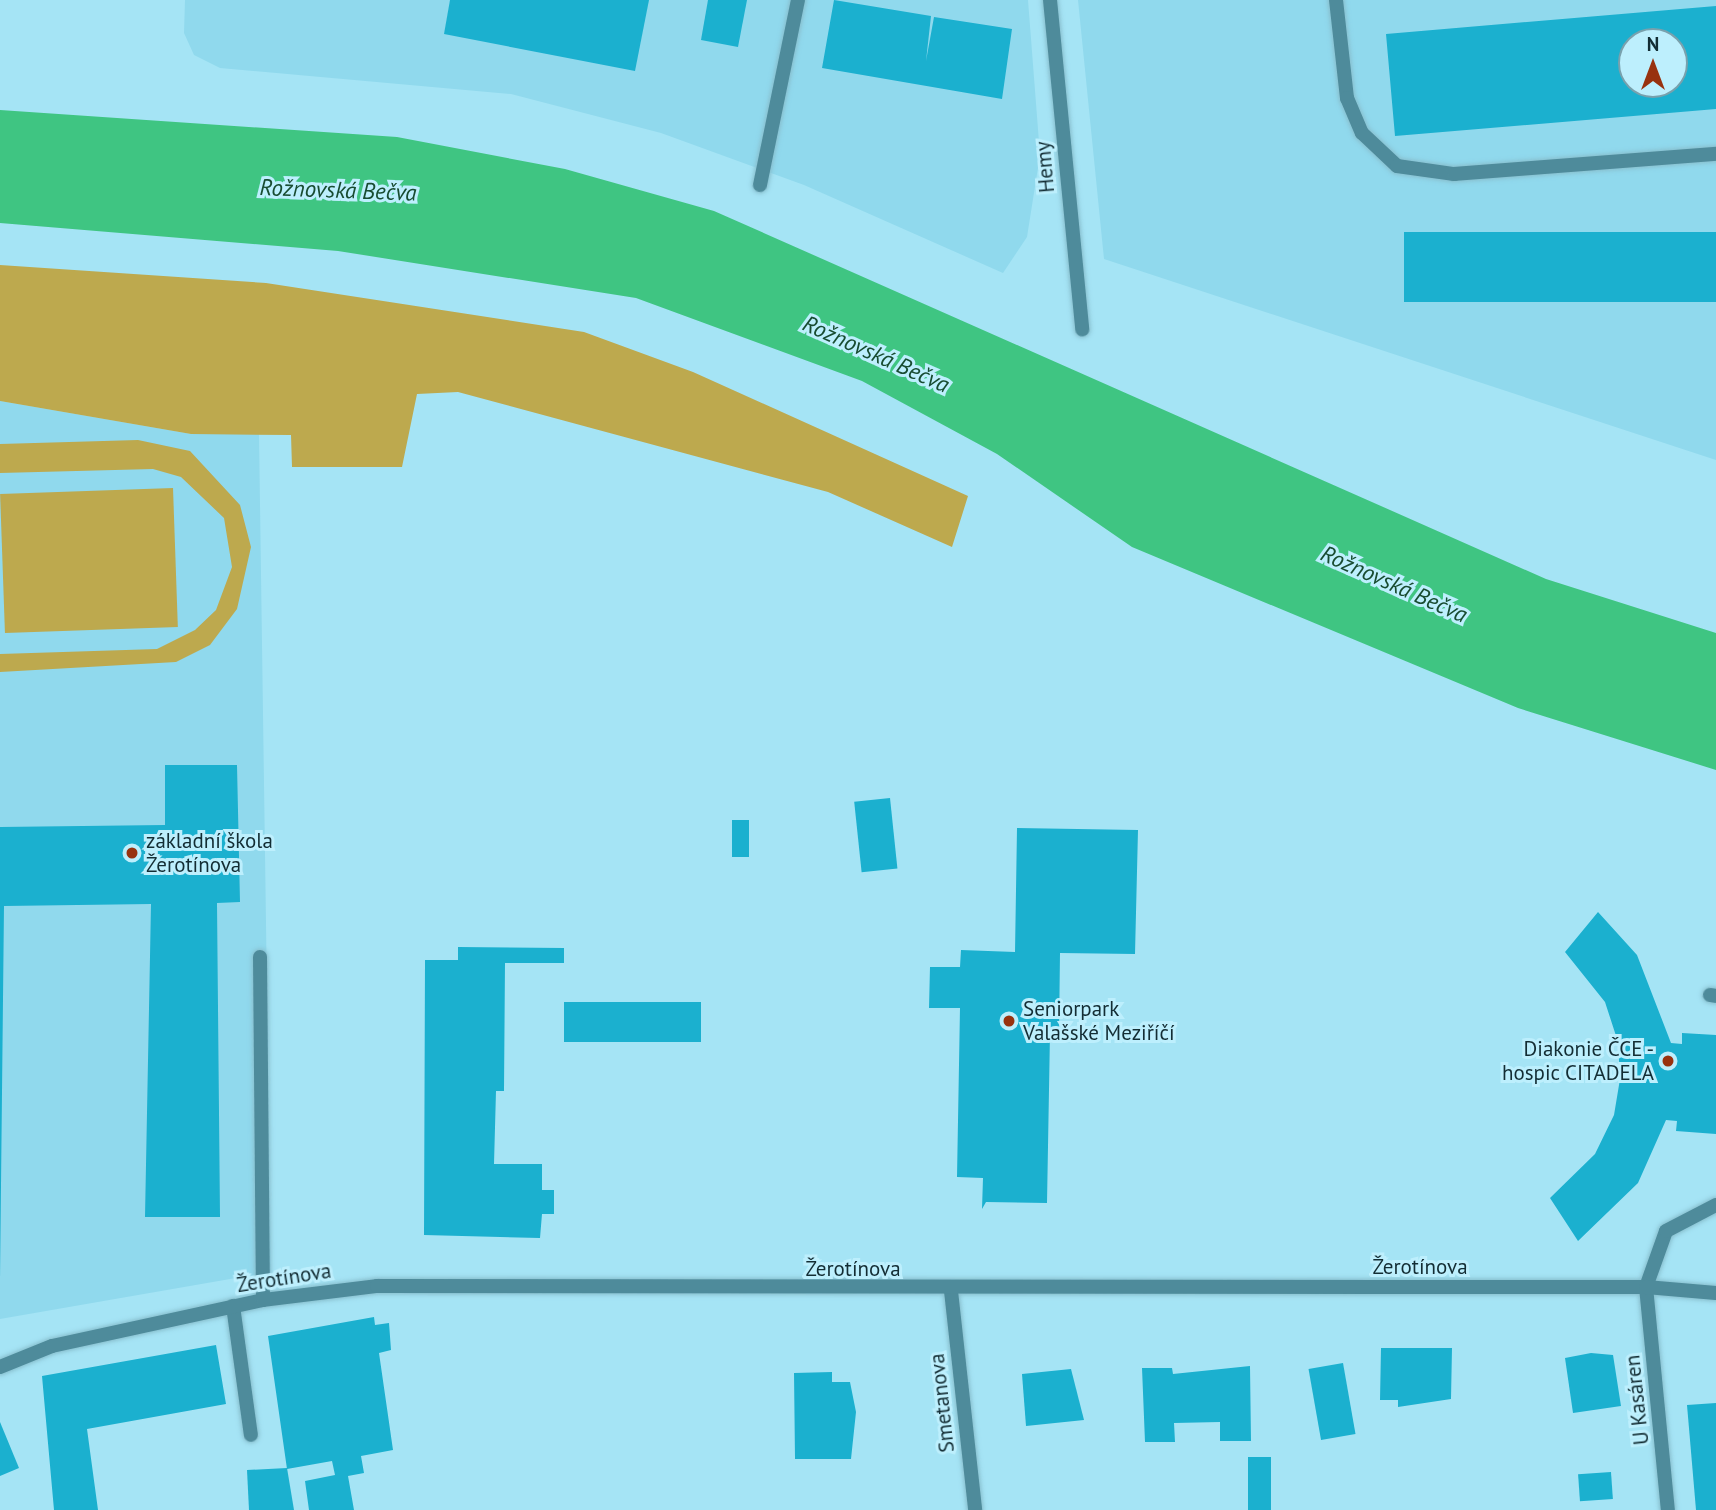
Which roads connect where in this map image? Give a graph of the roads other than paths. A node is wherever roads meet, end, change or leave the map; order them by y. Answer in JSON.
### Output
{"nodes":[{"id":1,"x":798,"y":0,"type":"edge"},
{"id":2,"x":1050,"y":0,"type":"edge"},
{"id":3,"x":1336,"y":0,"type":"edge"},
{"id":4,"x":1716,"y":154,"type":"edge"},
{"id":5,"x":760,"y":185,"type":"dead end"},
{"id":6,"x":1082,"y":329,"type":"dead end"},
{"id":7,"x":260,"y":957,"type":"dead end"},
{"id":8,"x":1716,"y":1205,"type":"edge"},
{"id":9,"x":1646,"y":1287,"type":"junction"},
{"id":10,"x":951,"y":1291,"type":"junction"},
{"id":11,"x":1716,"y":1293,"type":"edge"},
{"id":12,"x":263,"y":1300,"type":"junction"},
{"id":13,"x":233,"y":1306,"type":"junction"},
{"id":14,"x":0,"y":1367,"type":"edge"},
{"id":15,"x":251,"y":1435,"type":"dead end"},
{"id":16,"x":975,"y":1510,"type":"edge"},
{"id":17,"x":1668,"y":1510,"type":"edge"}],
"edges":[{"from":1,"to":5,"type":"street"},
{"from":2,"to":6,"type":"street","name":"Hemy"},
{"from":3,"to":4,"type":"street"},
{"from":7,"to":12,"type":"street"},
{"from":8,"to":9,"type":"street"},
{"from":9,"to":10,"type":"street","name":"Žerotínova"},
{"from":9,"to":11,"type":"street","name":"Žerotínova"},
{"from":9,"to":17,"type":"street","name":"U Kasáren"},
{"from":10,"to":12,"type":"street","name":"Žerotínova"},
{"from":10,"to":16,"type":"street","name":"Smetanova"},
{"from":12,"to":13,"type":"street","name":"Žerotínova"},
{"from":13,"to":14,"type":"street","name":"Žerotínova"},
{"from":13,"to":15,"type":"street"}]}
